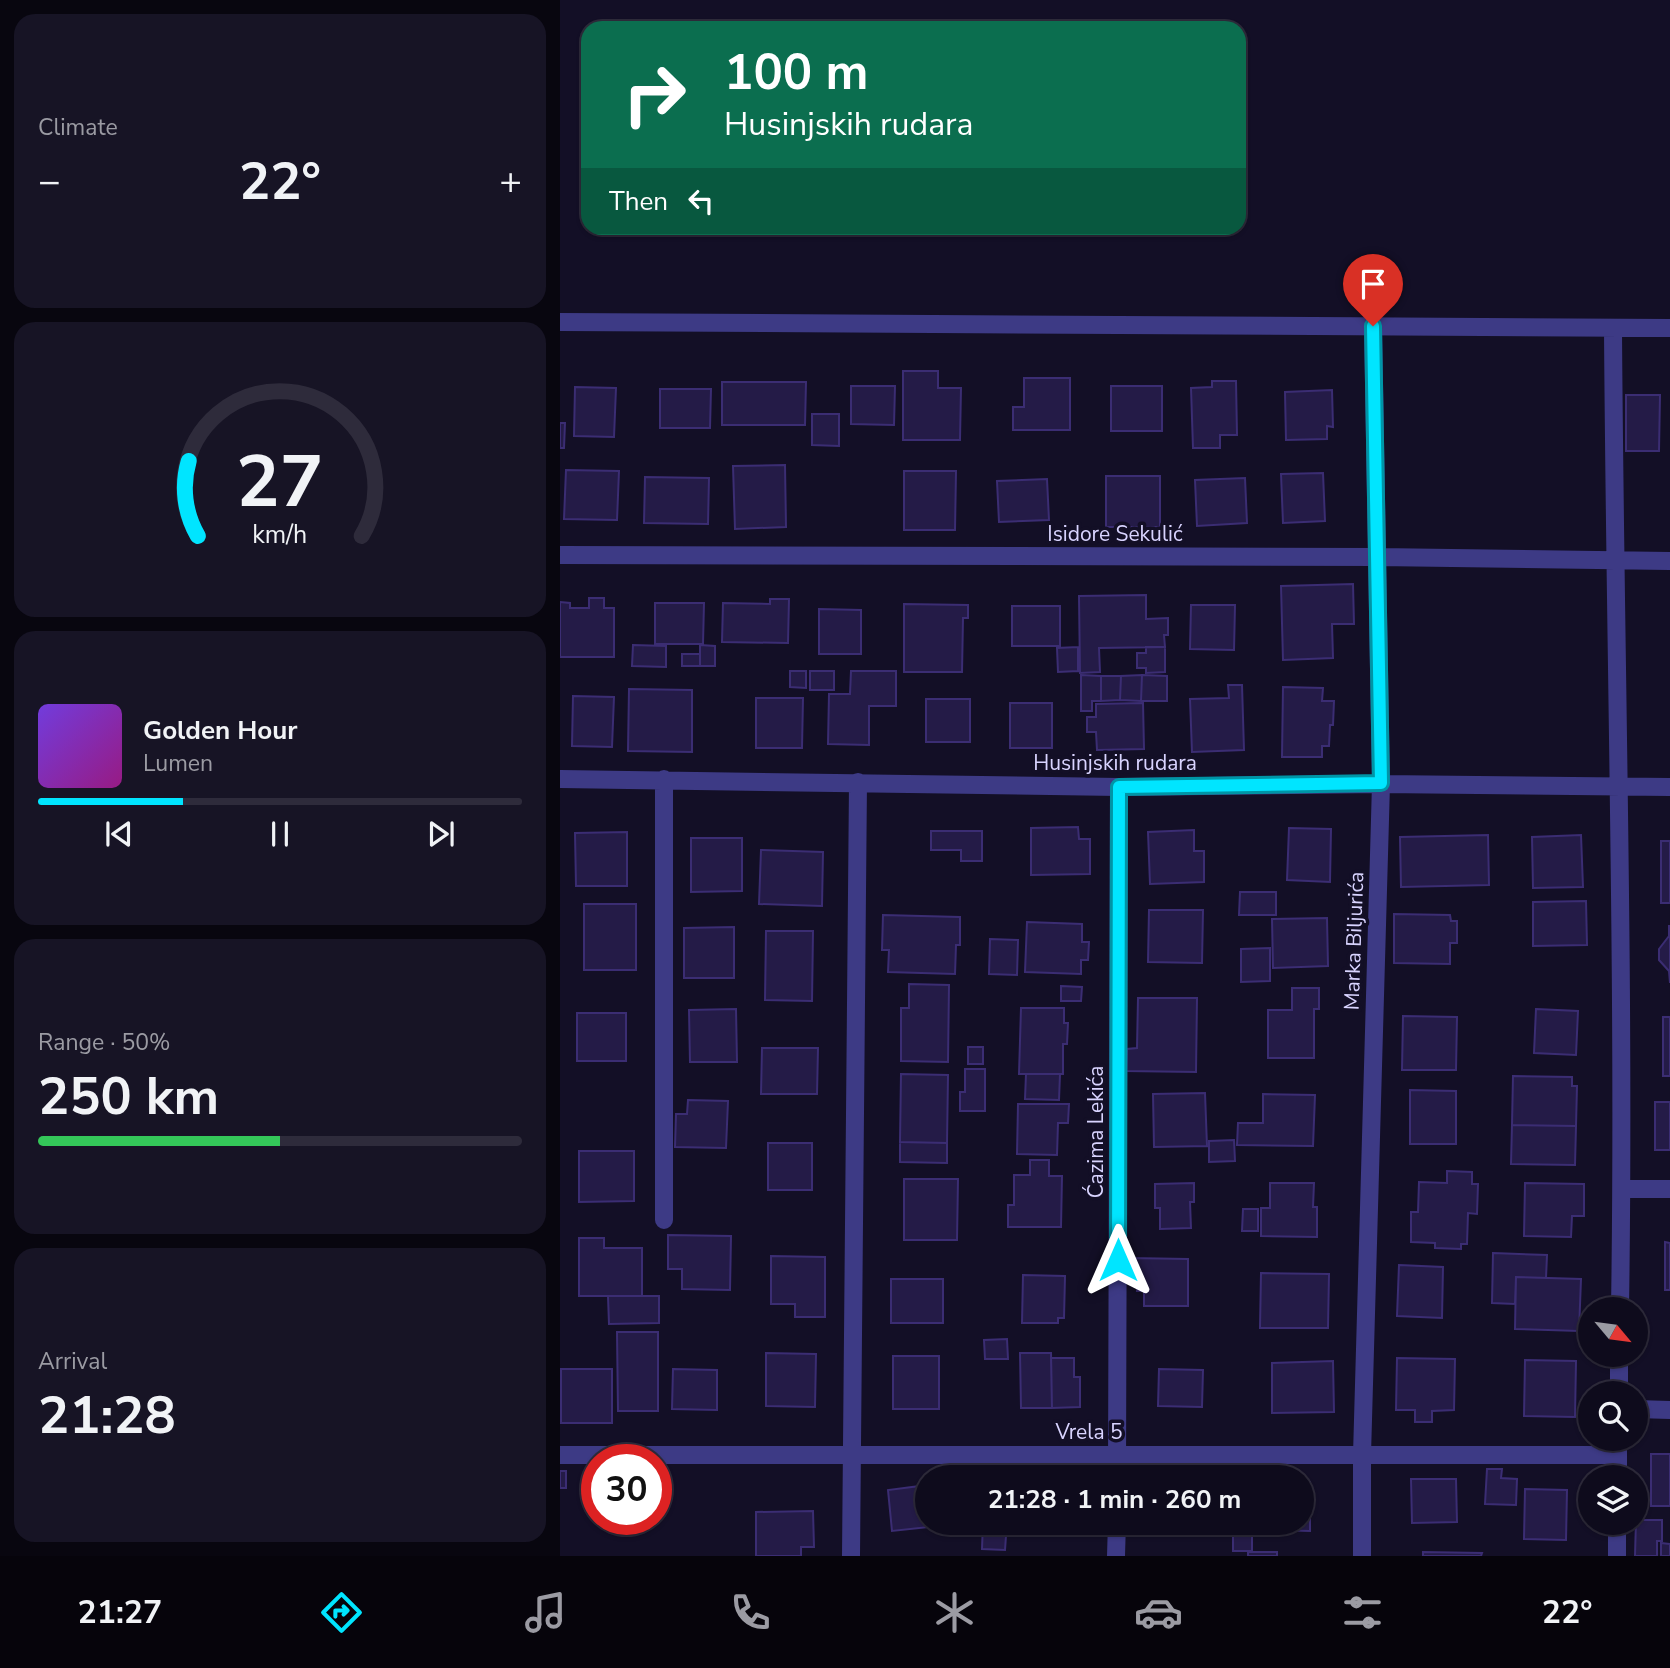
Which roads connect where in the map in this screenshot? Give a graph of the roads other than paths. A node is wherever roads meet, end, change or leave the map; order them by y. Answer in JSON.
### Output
{"nodes":[{"id":1,"x":560,"y":322,"type":"edge"},
{"id":2,"x":1373,"y":326,"type":"junction"},
{"id":3,"x":1613,"y":328,"type":"junction"},
{"id":4,"x":1670,"y":328,"type":"edge"},
{"id":5,"x":560,"y":555,"type":"edge"},
{"id":6,"x":1378,"y":557,"type":"junction"},
{"id":7,"x":1615,"y":560,"type":"junction"},
{"id":8,"x":1670,"y":561,"type":"edge"},
{"id":9,"x":560,"y":779,"type":"edge"},
{"id":10,"x":664,"y":779,"type":"junction"},
{"id":11,"x":858,"y":782,"type":"junction"},
{"id":12,"x":1381,"y":783,"type":"junction"},
{"id":13,"x":1619,"y":785,"type":"junction"},
{"id":14,"x":1119,"y":787,"type":"junction"},
{"id":15,"x":1670,"y":787,"type":"edge"},
{"id":16,"x":1622,"y":1189,"type":"junction"},
{"id":17,"x":1670,"y":1189,"type":"edge"},
{"id":18,"x":664,"y":1220,"type":"dead end"},
{"id":19,"x":1620,"y":1297,"type":"edge"},
{"id":20,"x":1648,"y":1409,"type":"edge"},
{"id":21,"x":1670,"y":1410,"type":"edge"},
{"id":22,"x":1578,"y":1447,"type":"edge"},
{"id":23,"x":560,"y":1455,"type":"edge"},
{"id":24,"x":851,"y":1455,"type":"junction"},
{"id":25,"x":1118,"y":1455,"type":"junction"},
{"id":26,"x":1362,"y":1455,"type":"junction"},
{"id":27,"x":1118,"y":1465,"type":"edge"},
{"id":28,"x":1117,"y":1535,"type":"edge"},
{"id":29,"x":1617,"y":1535,"type":"edge"},
{"id":30,"x":851,"y":1556,"type":"edge"},
{"id":31,"x":1116,"y":1556,"type":"edge"},
{"id":32,"x":1362,"y":1556,"type":"edge"},
{"id":33,"x":1617,"y":1556,"type":"edge"}],
"edges":[{"from":1,"to":2,"type":"street"},
{"from":2,"to":3,"type":"street"},
{"from":2,"to":6,"type":"street","name":"Marka Biljurića"},
{"from":3,"to":4,"type":"street"},
{"from":3,"to":7,"type":"street"},
{"from":5,"to":6,"type":"street","name":"Isidore Sekulić"},
{"from":6,"to":7,"type":"street","name":"Isidore Sekulić"},
{"from":6,"to":12,"type":"street","name":"Marka Biljurića"},
{"from":7,"to":8,"type":"street","name":"Isidore Sekulić"},
{"from":7,"to":13,"type":"street"},
{"from":9,"to":10,"type":"street","name":"Husinjskih rudara"},
{"from":10,"to":11,"type":"street","name":"Husinjskih rudara"},
{"from":10,"to":18,"type":"street"},
{"from":11,"to":14,"type":"street","name":"Husinjskih rudara"},
{"from":11,"to":24,"type":"street"},
{"from":12,"to":13,"type":"street","name":"Husinjskih rudara"},
{"from":12,"to":14,"type":"street","name":"Husinjskih rudara"},
{"from":12,"to":26,"type":"street","name":"Marka Biljurića"},
{"from":13,"to":15,"type":"street","name":"Husinjskih rudara"},
{"from":13,"to":16,"type":"street"},
{"from":14,"to":25,"type":"street","name":"Ćazima Lekića"},
{"from":16,"to":17,"type":"street"},
{"from":16,"to":19,"type":"street"},
{"from":20,"to":21,"type":"street"},
{"from":22,"to":26,"type":"street","name":"Vrela 5"},
{"from":23,"to":24,"type":"street","name":"Vrela 5"},
{"from":24,"to":25,"type":"street","name":"Vrela 5"},
{"from":24,"to":30,"type":"street"},
{"from":25,"to":26,"type":"street","name":"Vrela 5"},
{"from":25,"to":27,"type":"street","name":"Ćazima Lekića"},
{"from":26,"to":32,"type":"street","name":"Marka Biljurića"},
{"from":28,"to":31,"type":"street"},
{"from":29,"to":33,"type":"street"}]}
